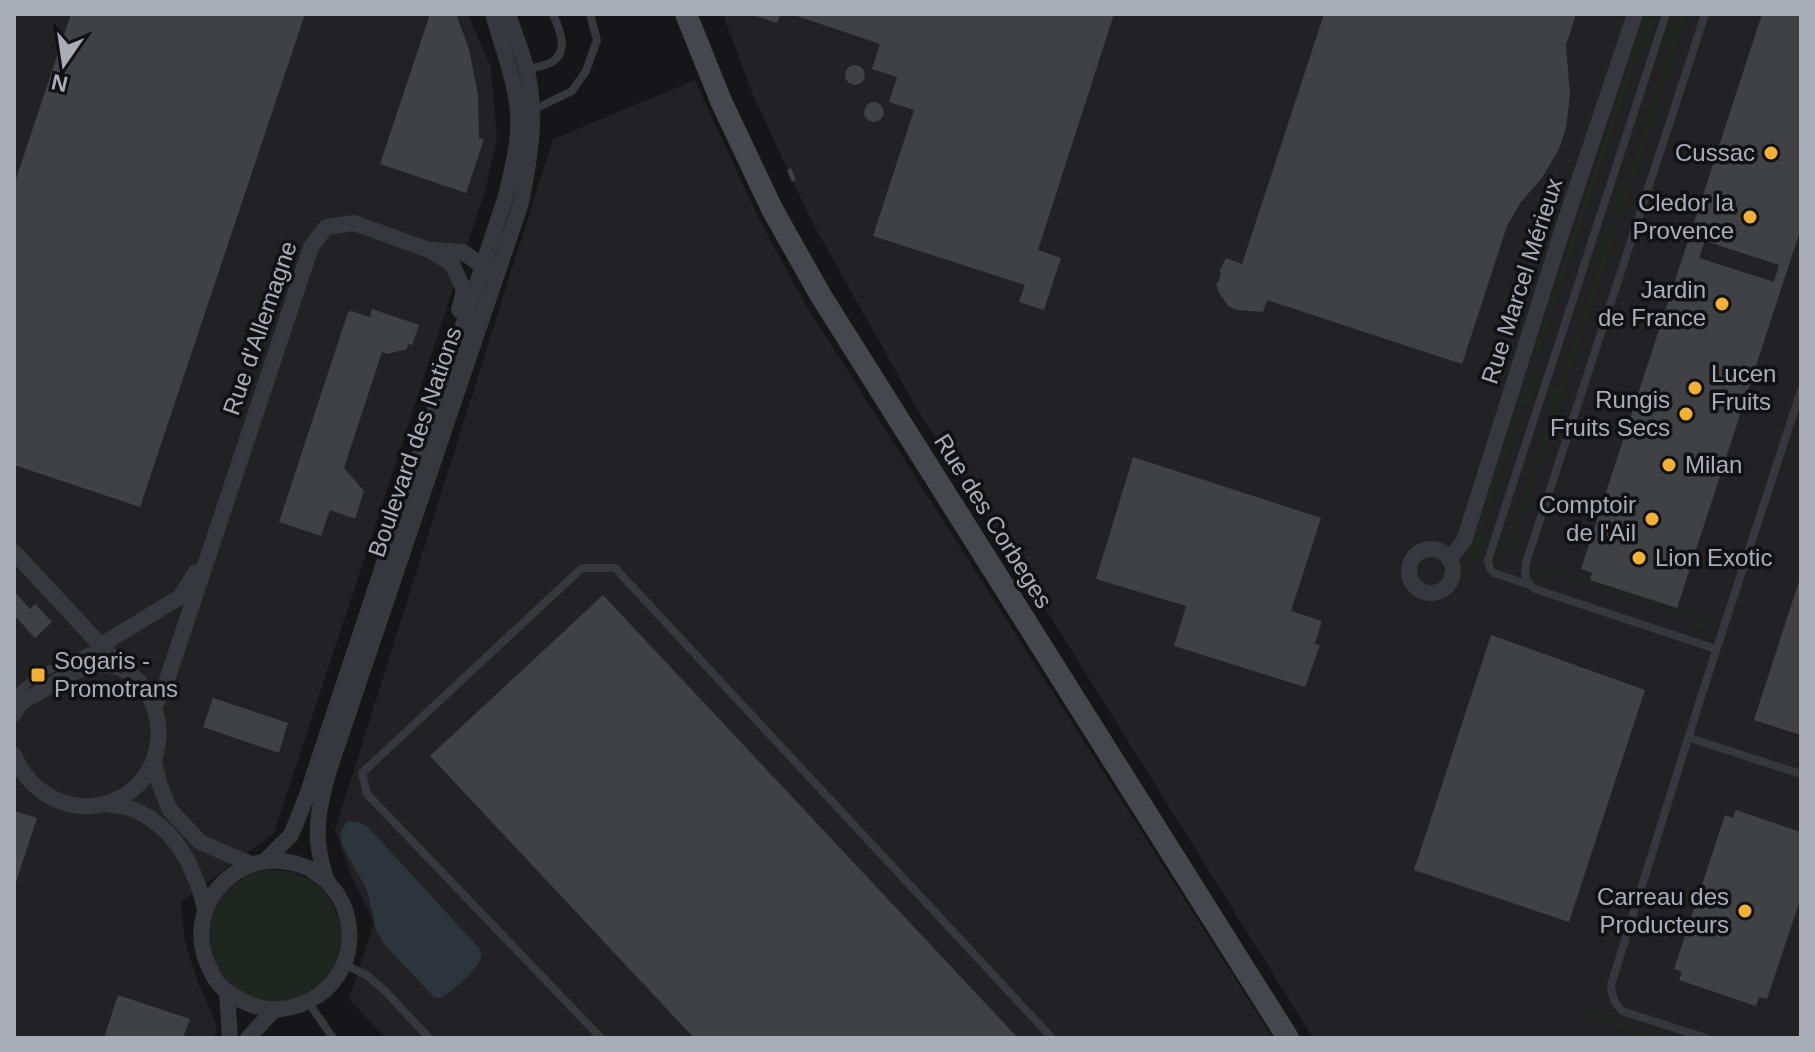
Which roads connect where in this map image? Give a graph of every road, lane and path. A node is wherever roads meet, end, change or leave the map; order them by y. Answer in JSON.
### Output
{"nodes":[{"id":1,"x":493,"y":14,"type":"edge"},
{"id":2,"x":508,"y":14,"type":"edge"},
{"id":3,"x":553,"y":14,"type":"edge"},
{"id":4,"x":590,"y":14,"type":"edge"},
{"id":5,"x":686,"y":14,"type":"edge"},
{"id":6,"x":1635,"y":14,"type":"edge"},
{"id":7,"x":1666,"y":14,"type":"edge"},
{"id":8,"x":1705,"y":14,"type":"edge"},
{"id":9,"x":519,"y":71,"type":"junction"},
{"id":10,"x":533,"y":111,"type":"junction"},
{"id":11,"x":429,"y":250,"type":"junction"},
{"id":12,"x":483,"y":266,"type":"junction"},
{"id":13,"x":1801,"y":390,"type":"edge"},
{"id":14,"x":455,"y":398,"type":"junction"},
{"id":15,"x":431,"y":422,"type":"junction"},
{"id":16,"x":210,"y":550,"type":"junction"},
{"id":17,"x":14,"y":552,"type":"edge"},
{"id":18,"x":1449,"y":559,"type":"dead end"},
{"id":19,"x":1530,"y":585,"type":"junction"},
{"id":20,"x":101,"y":645,"type":"junction"},
{"id":21,"x":1716,"y":649,"type":"junction"},
{"id":22,"x":120,"y":666,"type":"junction"},
{"id":23,"x":14,"y":698,"type":"edge"},
{"id":24,"x":155,"y":706,"type":"junction"},
{"id":25,"x":14,"y":714,"type":"edge"},
{"id":26,"x":1690,"y":738,"type":"junction"},
{"id":27,"x":14,"y":755,"type":"edge"},
{"id":28,"x":154,"y":761,"type":"junction"},
{"id":29,"x":19,"y":770,"type":"edge"},
{"id":30,"x":1801,"y":774,"type":"edge"},
{"id":31,"x":106,"y":804,"type":"junction"},
{"id":32,"x":258,"y":863,"type":"junction"},
{"id":33,"x":328,"y":882,"type":"junction"},
{"id":34,"x":205,"y":908,"type":"junction"},
{"id":35,"x":344,"y":964,"type":"junction"},
{"id":36,"x":227,"y":992,"type":"junction"},
{"id":37,"x":308,"y":1002,"type":"junction"},
{"id":38,"x":274,"y":1010,"type":"junction"},
{"id":39,"x":230,"y":1038,"type":"edge"},
{"id":40,"x":248,"y":1038,"type":"edge"},
{"id":41,"x":333,"y":1038,"type":"edge"},
{"id":42,"x":429,"y":1038,"type":"edge"},
{"id":43,"x":601,"y":1038,"type":"edge"},
{"id":44,"x":1052,"y":1038,"type":"edge"},
{"id":45,"x":1288,"y":1038,"type":"edge"},
{"id":46,"x":1706,"y":1038,"type":"edge"}],
"edges":[{"from":1,"to":9,"type":"street","name":"Boulevard des Nations"},
{"from":2,"to":9,"type":"street","name":"Boulevard des Nations"},
{"from":3,"to":9,"type":"lane"},
{"from":4,"to":10,"type":"lane"},
{"from":5,"to":45,"type":"street","name":"Rue des Corbeges"},
{"from":6,"to":18,"type":"street","name":"Rue Marcel Mérieux"},
{"from":7,"to":19,"type":"lane"},
{"from":8,"to":19,"type":"lane"},
{"from":9,"to":10,"type":"street","name":"Boulevard des Nations"},
{"from":9,"to":12,"type":"street","name":"Boulevard des Nations"},
{"from":10,"to":14,"type":"street","name":"Boulevard des Nations"},
{"from":11,"to":12,"type":"street","name":"Rue d'Allemagne"},
{"from":11,"to":15,"type":"street","name":"Rue d'Allemagne"},
{"from":11,"to":16,"type":"street","name":"Rue d'Allemagne"},
{"from":12,"to":14,"type":"street"},
{"from":12,"to":15,"type":"street","name":"Boulevard des Nations"},
{"from":13,"to":21,"type":"lane"},
{"from":14,"to":33,"type":"street","name":"Boulevard des Nations"},
{"from":15,"to":32,"type":"street","name":"Boulevard des Nations"},
{"from":16,"to":20,"type":"street","name":"Rue d'Allemagne"},
{"from":16,"to":24,"type":"street","name":"Rue d'Allemagne"},
{"from":17,"to":20,"type":"street"},
{"from":19,"to":21,"type":"lane"},
{"from":20,"to":22,"type":"street"},
{"from":21,"to":26,"type":"lane"},
{"from":22,"to":23,"type":"lane"},
{"from":22,"to":24,"type":"street"},
{"from":22,"to":25,"type":"street"},
{"from":24,"to":28,"type":"street"},
{"from":26,"to":30,"type":"lane"},
{"from":26,"to":46,"type":"lane"},
{"from":27,"to":29,"type":"street"},
{"from":28,"to":31,"type":"street"},
{"from":28,"to":32,"type":"street"},
{"from":29,"to":31,"type":"street"},
{"from":31,"to":34,"type":"street"},
{"from":32,"to":33,"type":"street"},
{"from":32,"to":34,"type":"street"},
{"from":33,"to":35,"type":"street"},
{"from":34,"to":36,"type":"street"},
{"from":35,"to":37,"type":"street"},
{"from":35,"to":42,"type":"lane"},
{"from":36,"to":38,"type":"street"},
{"from":36,"to":39,"type":"street"},
{"from":37,"to":38,"type":"street"},
{"from":37,"to":41,"type":"lane"},
{"from":38,"to":40,"type":"street"},
{"from":43,"to":44,"type":"lane"}]}
